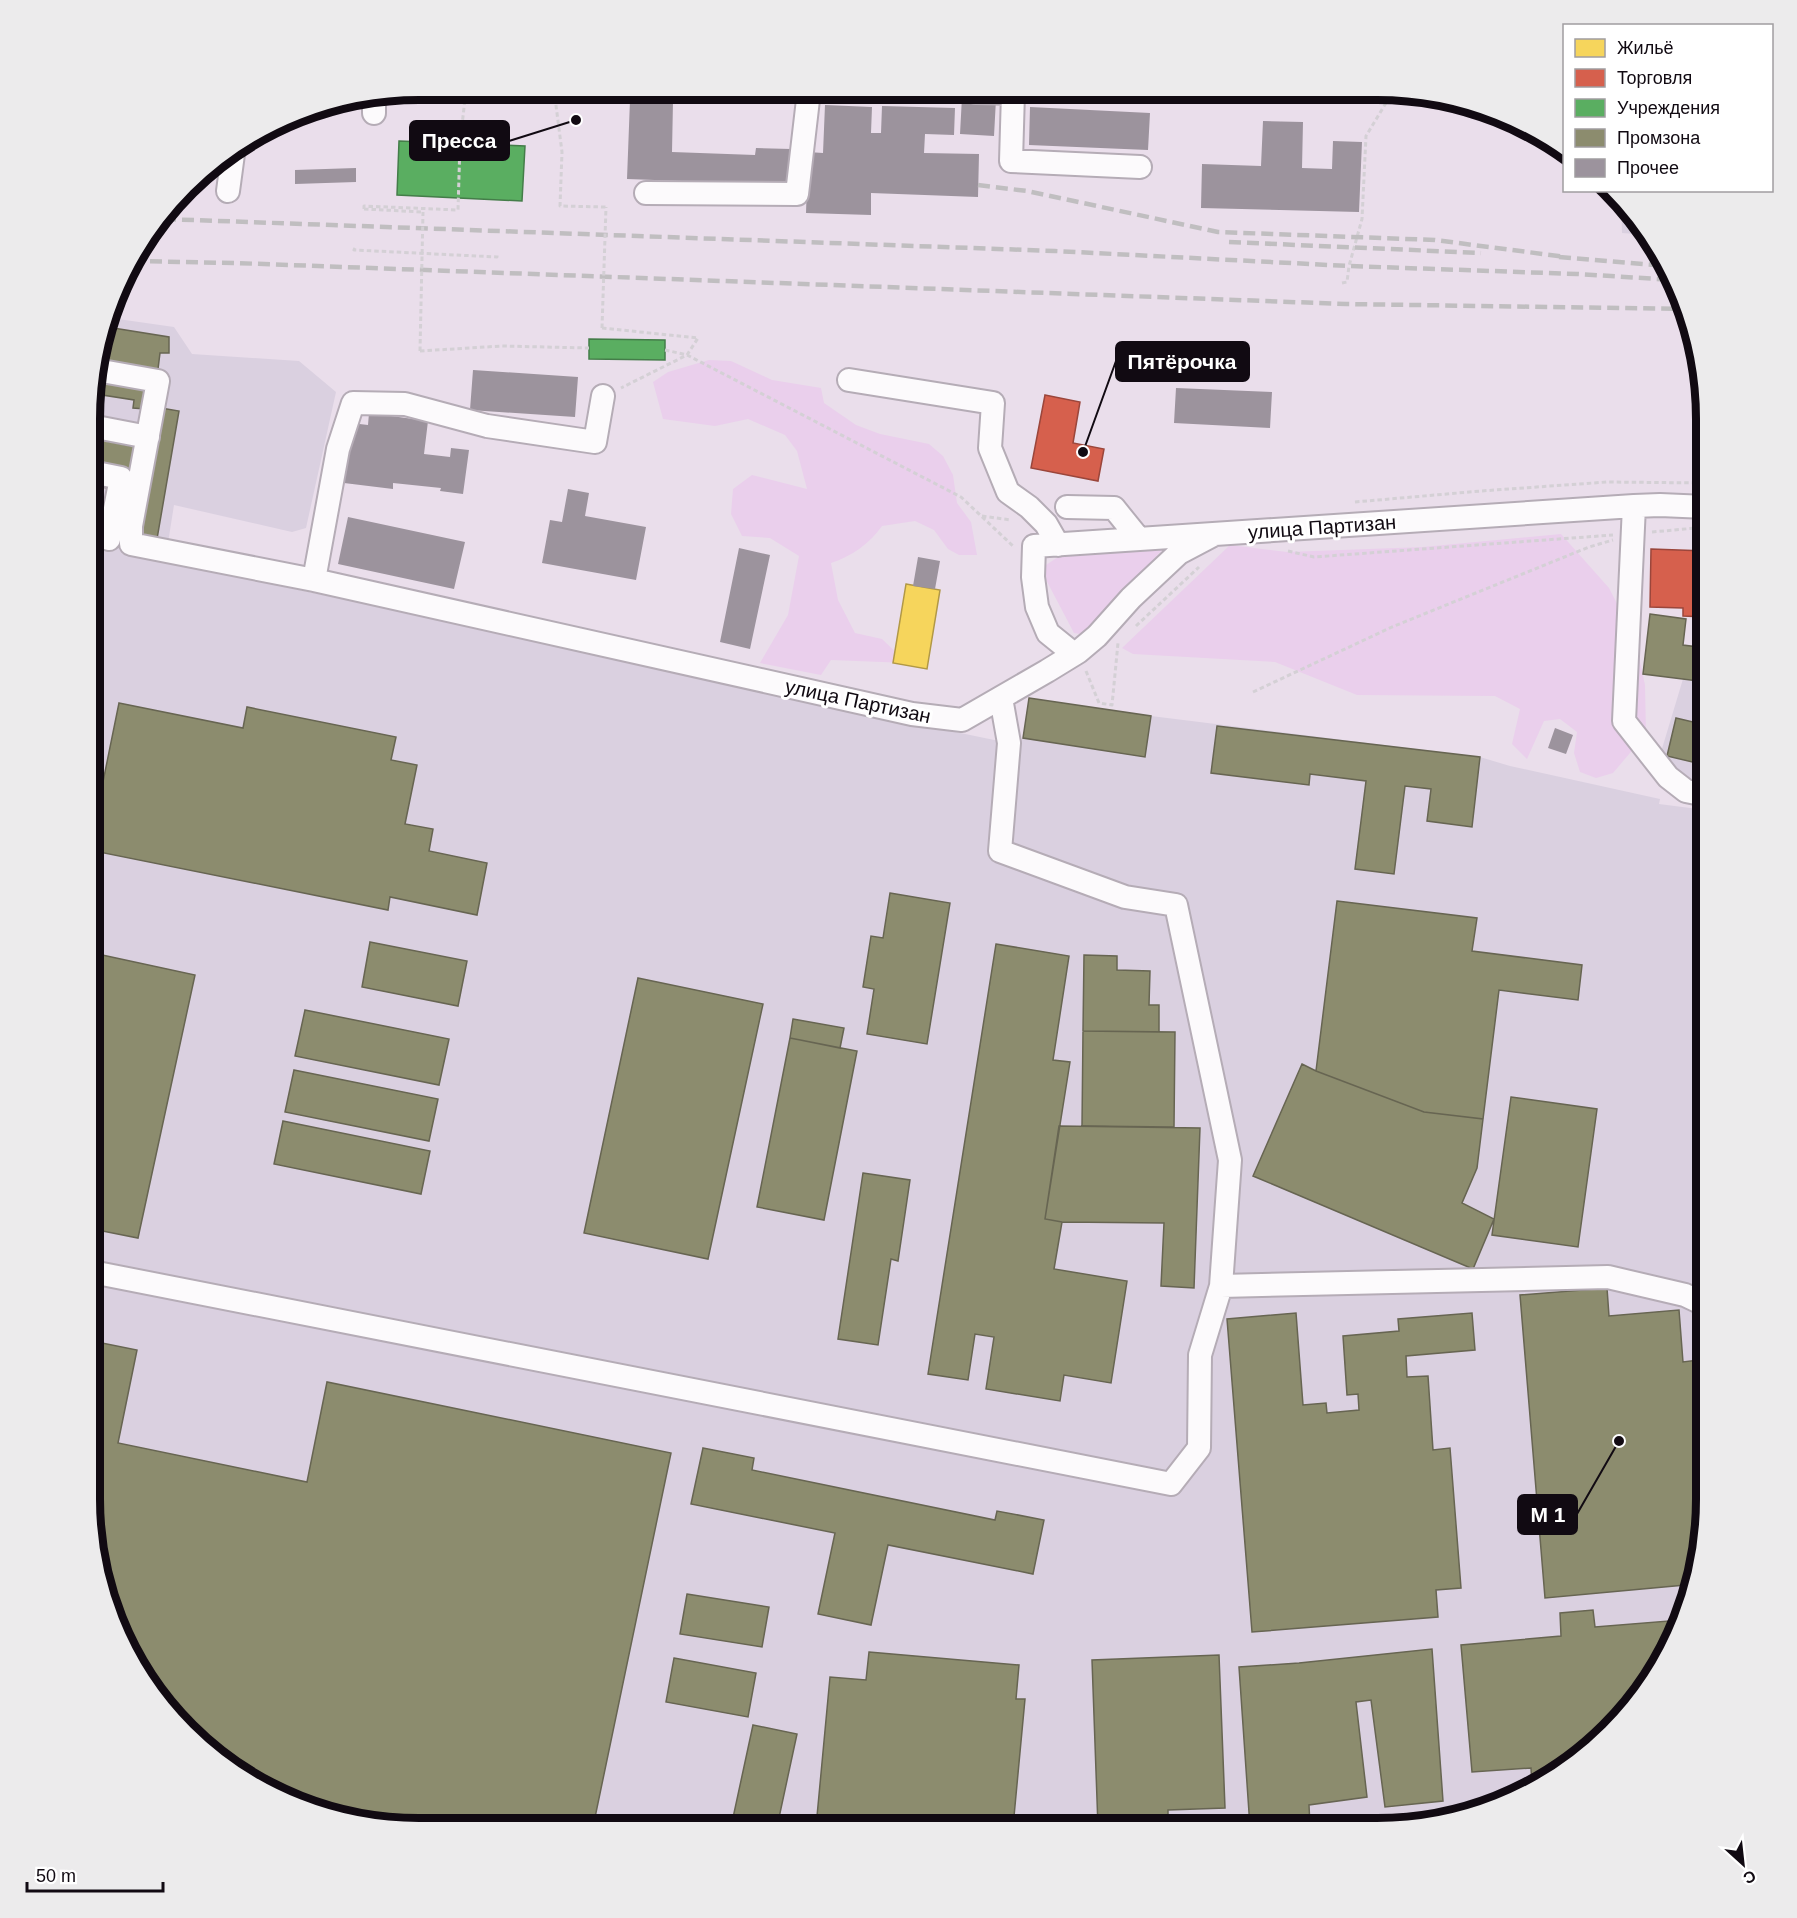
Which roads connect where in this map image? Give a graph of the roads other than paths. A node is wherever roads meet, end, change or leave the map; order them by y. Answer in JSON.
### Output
{"nodes":[{"id":1,"x":808,"y":100,"type":"edge"},
{"id":2,"x":1012,"y":100,"type":"edge"},
{"id":3,"x":232,"y":161,"type":"edge"},
{"id":4,"x":1140,"y":167,"type":"dead end"},
{"id":5,"x":228,"y":191,"type":"dead end"},
{"id":6,"x":646,"y":193,"type":"dead end"},
{"id":7,"x":104,"y":371,"type":"edge"},
{"id":8,"x":849,"y":380,"type":"dead end"},
{"id":9,"x":603,"y":396,"type":"road end"},
{"id":10,"x":100,"y":428,"type":"edge"},
{"id":11,"x":148,"y":437,"type":"junction"},
{"id":12,"x":100,"y":474,"type":"edge"},
{"id":13,"x":1634,"y":506,"type":"junction"},
{"id":14,"x":1067,"y":507,"type":"dead end"},
{"id":15,"x":1696,"y":507,"type":"edge"},
{"id":16,"x":1215,"y":534,"type":"junction"},
{"id":17,"x":102,"y":538,"type":"edge"},
{"id":18,"x":1139,"y":539,"type":"junction"},
{"id":19,"x":131,"y":544,"type":"junction"},
{"id":20,"x":1058,"y":545,"type":"junction"},
{"id":21,"x":314,"y":580,"type":"junction"},
{"id":22,"x":1066,"y":663,"type":"junction"},
{"id":23,"x":1001,"y":698,"type":"junction"},
{"id":24,"x":1696,"y":793,"type":"edge"},
{"id":25,"x":100,"y":1274,"type":"edge"},
{"id":26,"x":1221,"y":1286,"type":"junction"},
{"id":27,"x":1696,"y":1300,"type":"edge"}],
"edges":[{"from":1,"to":6,"type":"street"},
{"from":2,"to":4,"type":"street"},
{"from":3,"to":5,"type":"street"},
{"from":7,"to":11,"type":"street"},
{"from":8,"to":20,"type":"street"},
{"from":9,"to":21,"type":"street"},
{"from":10,"to":11,"type":"street"},
{"from":11,"to":19,"type":"street"},
{"from":12,"to":17,"type":"street"},
{"from":13,"to":15,"type":"street","name":"улица Партизан"},
{"from":13,"to":16,"type":"street","name":"улица Партизан"},
{"from":13,"to":24,"type":"street"},
{"from":14,"to":18,"type":"street"},
{"from":16,"to":18,"type":"street","name":"улица Партизан"},
{"from":16,"to":22,"type":"street"},
{"from":17,"to":19,"type":"street","name":"улица Партизан"},
{"from":18,"to":20,"type":"street","name":"улица Партизан"},
{"from":19,"to":21,"type":"street","name":"улица Партизан"},
{"from":20,"to":22,"type":"street","name":"улица Партизан"},
{"from":21,"to":23,"type":"street","name":"улица Партизан"},
{"from":22,"to":23,"type":"street","name":"улица Партизан"},
{"from":23,"to":26,"type":"street"},
{"from":25,"to":26,"type":"street"},
{"from":26,"to":27,"type":"street"}]}
